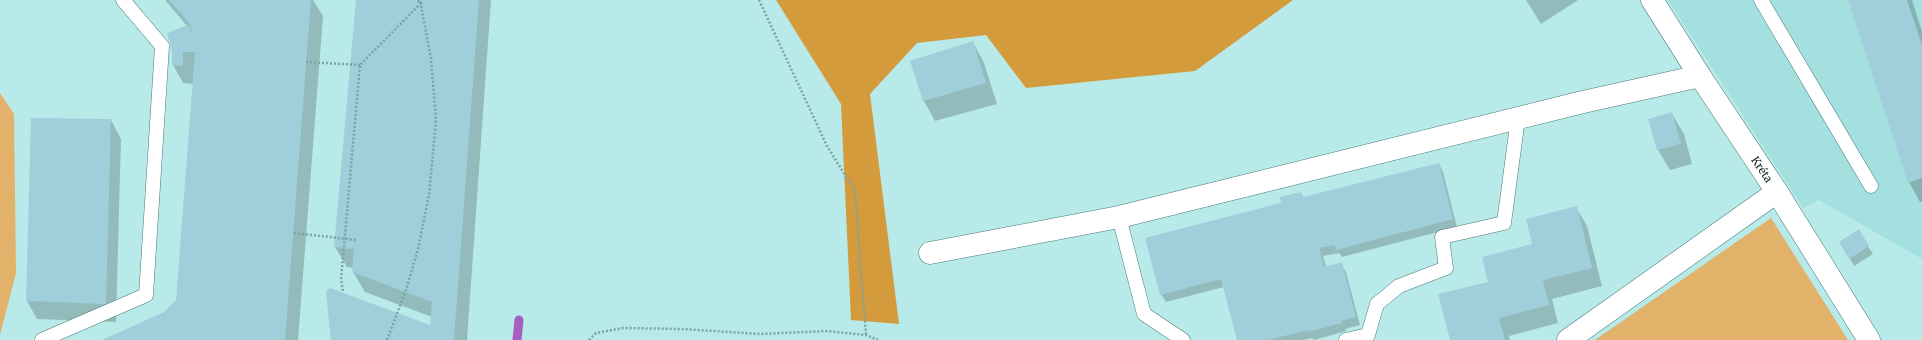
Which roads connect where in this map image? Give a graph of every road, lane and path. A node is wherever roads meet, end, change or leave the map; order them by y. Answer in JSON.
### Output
{"nodes":[{"id":1,"x":123,"y":0,"type":"edge"},
{"id":2,"x":759,"y":0,"type":"edge"},
{"id":3,"x":1652,"y":0,"type":"edge"},
{"id":4,"x":1761,"y":0,"type":"edge"},
{"id":5,"x":419,"y":1,"type":"edge"},
{"id":6,"x":306,"y":62,"type":"dead end"},
{"id":7,"x":360,"y":65,"type":"junction"},
{"id":8,"x":1700,"y":76,"type":"junction"},
{"id":9,"x":1518,"y":118,"type":"junction"},
{"id":10,"x":1871,"y":186,"type":"dead end"},
{"id":11,"x":1777,"y":192,"type":"junction"},
{"id":12,"x":1119,"y":218,"type":"junction"},
{"id":13,"x":294,"y":234,"type":"dead end"},
{"id":14,"x":356,"y":240,"type":"dead end"},
{"id":15,"x":930,"y":253,"type":"dead end"},
{"id":16,"x":343,"y":291,"type":"dead end"},
{"id":17,"x":866,"y":335,"type":"junction"},
{"id":18,"x":42,"y":340,"type":"edge"},
{"id":19,"x":387,"y":340,"type":"edge"},
{"id":20,"x":588,"y":340,"type":"edge"},
{"id":21,"x":878,"y":340,"type":"edge"},
{"id":22,"x":1183,"y":340,"type":"edge"},
{"id":23,"x":1346,"y":340,"type":"edge"},
{"id":24,"x":1568,"y":340,"type":"edge"},
{"id":25,"x":1869,"y":340,"type":"edge"}],
"edges":[{"from":1,"to":18,"type":"lane"},
{"from":2,"to":17,"type":"path"},
{"from":3,"to":8,"type":"street","name":"Kréta"},
{"from":4,"to":10,"type":"lane"},
{"from":5,"to":7,"type":"path"},
{"from":5,"to":19,"type":"path"},
{"from":6,"to":7,"type":"path"},
{"from":7,"to":16,"type":"path"},
{"from":8,"to":9,"type":"street"},
{"from":8,"to":11,"type":"street","name":"Kréta"},
{"from":9,"to":12,"type":"street"},
{"from":9,"to":23,"type":"lane"},
{"from":11,"to":24,"type":"street"},
{"from":11,"to":25,"type":"street","name":"Kréta"},
{"from":12,"to":15,"type":"street"},
{"from":12,"to":22,"type":"lane"},
{"from":13,"to":14,"type":"path","bridge":true},
{"from":17,"to":20,"type":"path"},
{"from":17,"to":21,"type":"path"}]}
